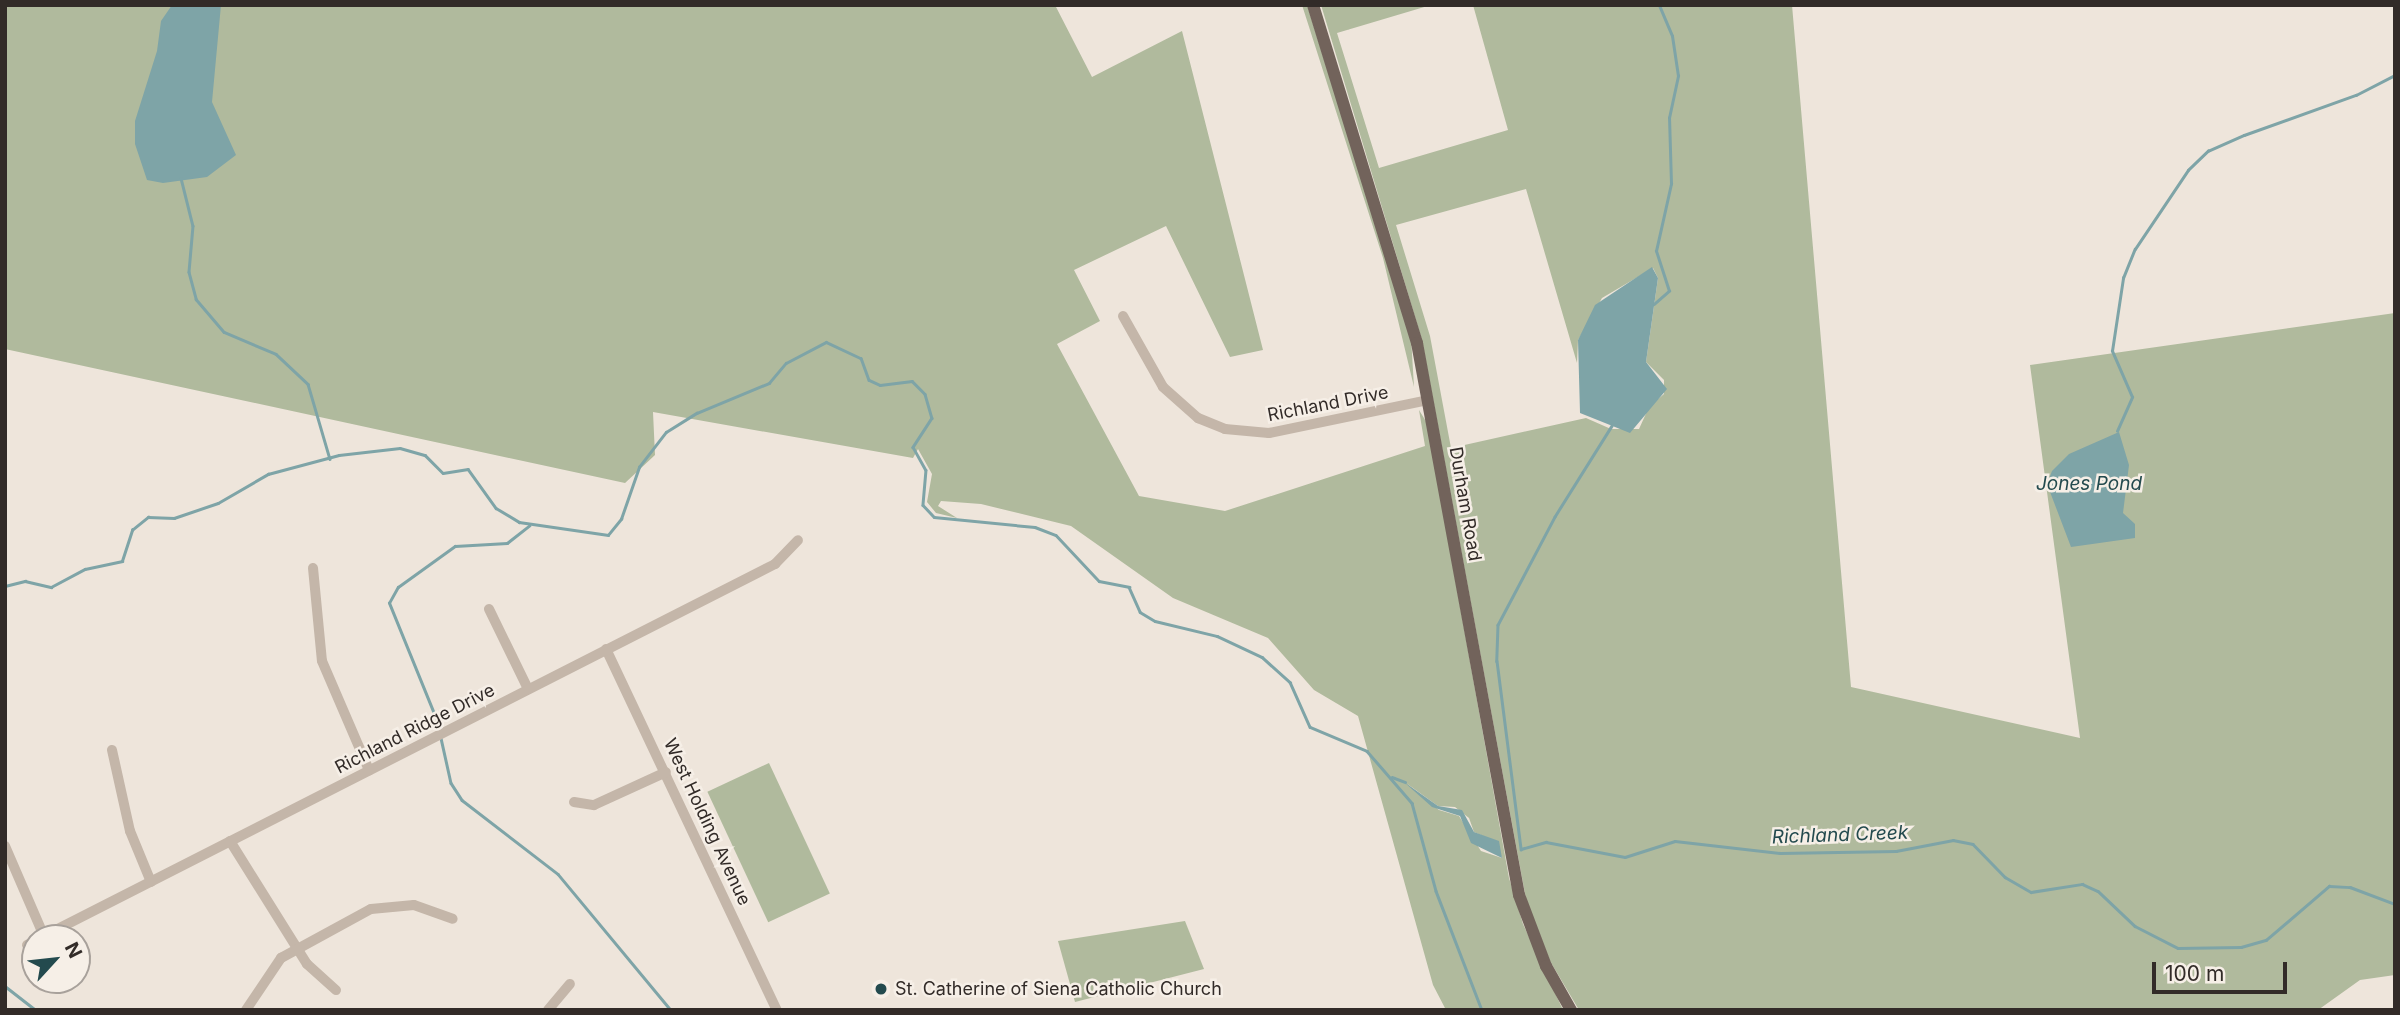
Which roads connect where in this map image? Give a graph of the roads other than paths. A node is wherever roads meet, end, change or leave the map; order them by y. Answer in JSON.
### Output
{"nodes":[{"id":1,"x":1313,"y":5,"type":"edge"},
{"id":2,"x":1123,"y":316,"type":"dead end"},
{"id":3,"x":1428,"y":400,"type":"junction"},
{"id":4,"x":797,"y":540,"type":"dead end"},
{"id":5,"x":313,"y":568,"type":"dead end"},
{"id":6,"x":489,"y":609,"type":"dead end"},
{"id":7,"x":606,"y":649,"type":"junction"},
{"id":8,"x":528,"y":689,"type":"junction"},
{"id":9,"x":112,"y":750,"type":"dead end"},
{"id":10,"x":369,"y":770,"type":"junction"},
{"id":11,"x":666,"y":772,"type":"junction"},
{"id":12,"x":574,"y":802,"type":"dead end"},
{"id":13,"x":230,"y":841,"type":"junction"},
{"id":14,"x":5,"y":846,"type":"edge"},
{"id":15,"x":151,"y":882,"type":"junction"},
{"id":16,"x":453,"y":919,"type":"dead end"},
{"id":17,"x":31,"y":924,"type":"edge"},
{"id":18,"x":68,"y":924,"type":"edge"},
{"id":19,"x":297,"y":946,"type":"junction"},
{"id":20,"x":570,"y":984,"type":"dead end"},
{"id":21,"x":336,"y":990,"type":"dead end"},
{"id":22,"x":246,"y":1010,"type":"edge"},
{"id":23,"x":548,"y":1010,"type":"edge"},
{"id":24,"x":777,"y":1010,"type":"edge"},
{"id":25,"x":1571,"y":1010,"type":"edge"}],
"edges":[{"from":1,"to":3,"type":"main road","name":"Durham Road"},
{"from":2,"to":3,"type":"street","name":"Richland Drive"},
{"from":3,"to":25,"type":"main road","name":"Durham Road"},
{"from":4,"to":7,"type":"street","name":"Richland Ridge Drive"},
{"from":5,"to":10,"type":"street"},
{"from":6,"to":8,"type":"street"},
{"from":7,"to":8,"type":"street","name":"Richland Ridge Drive"},
{"from":7,"to":11,"type":"street","name":"West Holding Avenue"},
{"from":8,"to":10,"type":"street","name":"Richland Ridge Drive"},
{"from":9,"to":15,"type":"street"},
{"from":10,"to":13,"type":"street","name":"Richland Ridge Drive"},
{"from":11,"to":12,"type":"street"},
{"from":11,"to":24,"type":"street","name":"West Holding Avenue"},
{"from":13,"to":15,"type":"street","name":"Richland Ridge Drive"},
{"from":13,"to":19,"type":"street"},
{"from":14,"to":17,"type":"street"},
{"from":15,"to":18,"type":"street","name":"Richland Ridge Drive"},
{"from":16,"to":19,"type":"street"},
{"from":19,"to":21,"type":"street"},
{"from":19,"to":22,"type":"street"},
{"from":20,"to":23,"type":"street"}]}
